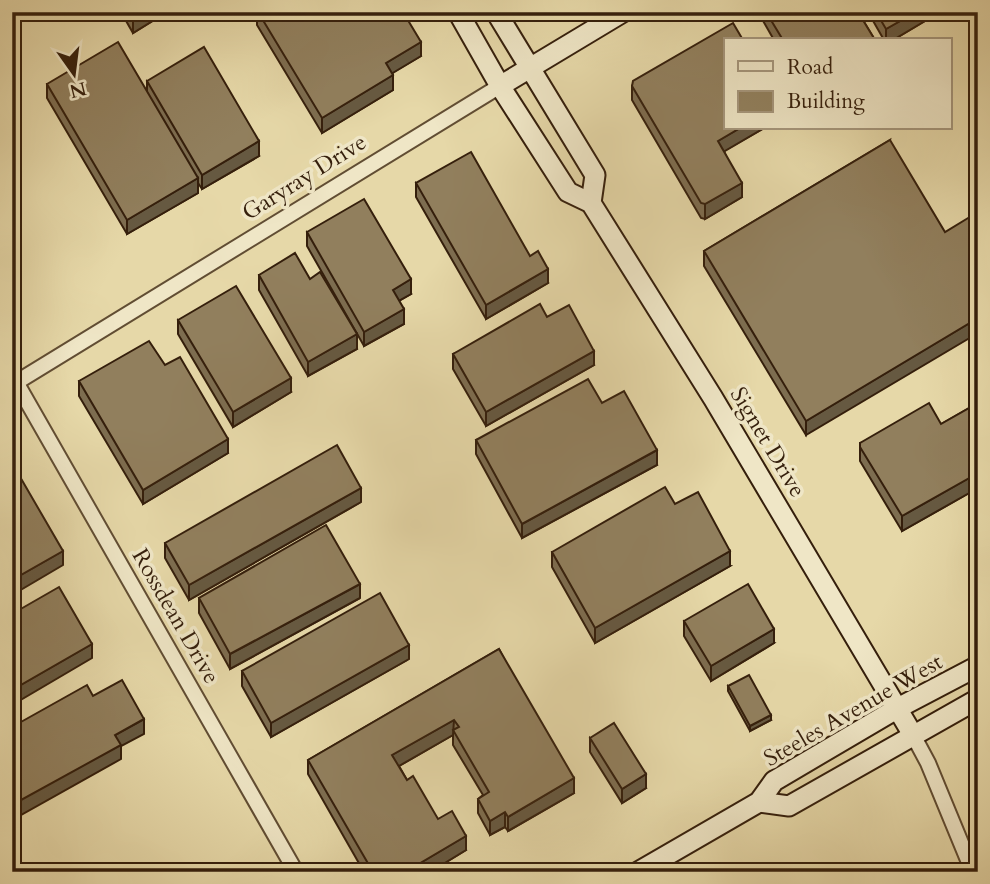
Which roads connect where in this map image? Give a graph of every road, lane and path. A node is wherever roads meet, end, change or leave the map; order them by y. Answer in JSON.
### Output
{"nodes":[{"id":1,"x":458,"y":12,"type":"edge"},
{"id":2,"x":496,"y":12,"type":"edge"},
{"id":3,"x":623,"y":12,"type":"edge"},
{"id":4,"x":528,"y":69,"type":"junction"},
{"id":5,"x":500,"y":86,"type":"junction"},
{"id":6,"x":591,"y":203,"type":"junction"},
{"id":7,"x":14,"y":384,"type":"edge"},
{"id":8,"x":978,"y":666,"type":"edge"},
{"id":9,"x":978,"y":699,"type":"edge"},
{"id":10,"x":898,"y":708,"type":"junction"},
{"id":11,"x":913,"y":735,"type":"junction"},
{"id":12,"x":759,"y":802,"type":"junction"},
{"id":13,"x":296,"y":872,"type":"edge"},
{"id":14,"x":638,"y":872,"type":"edge"},
{"id":15,"x":973,"y":872,"type":"edge"}],
"edges":[{"from":1,"to":5,"type":"street","name":"Signet Drive"},
{"from":2,"to":4,"type":"street"},
{"from":3,"to":4,"type":"street","name":"Garyray Drive"},
{"from":4,"to":5,"type":"street","name":"Garyray Drive"},
{"from":4,"to":6,"type":"street"},
{"from":5,"to":6,"type":"street","name":"Signet Drive"},
{"from":5,"to":7,"type":"street","name":"Garyray Drive"},
{"from":6,"to":10,"type":"street","name":"Signet Drive"},
{"from":7,"to":13,"type":"street","name":"Rossdean Drive"},
{"from":8,"to":10,"type":"street","name":"Steeles Avenue West"},
{"from":9,"to":11,"type":"street","name":"Steeles Avenue West"},
{"from":10,"to":11,"type":"street","name":"Signet Drive"},
{"from":10,"to":12,"type":"street","name":"Steeles Avenue West"},
{"from":11,"to":12,"type":"street","name":"Steeles Avenue West"},
{"from":11,"to":15,"type":"street"},
{"from":12,"to":14,"type":"street","name":"Steeles Avenue West"}]}
